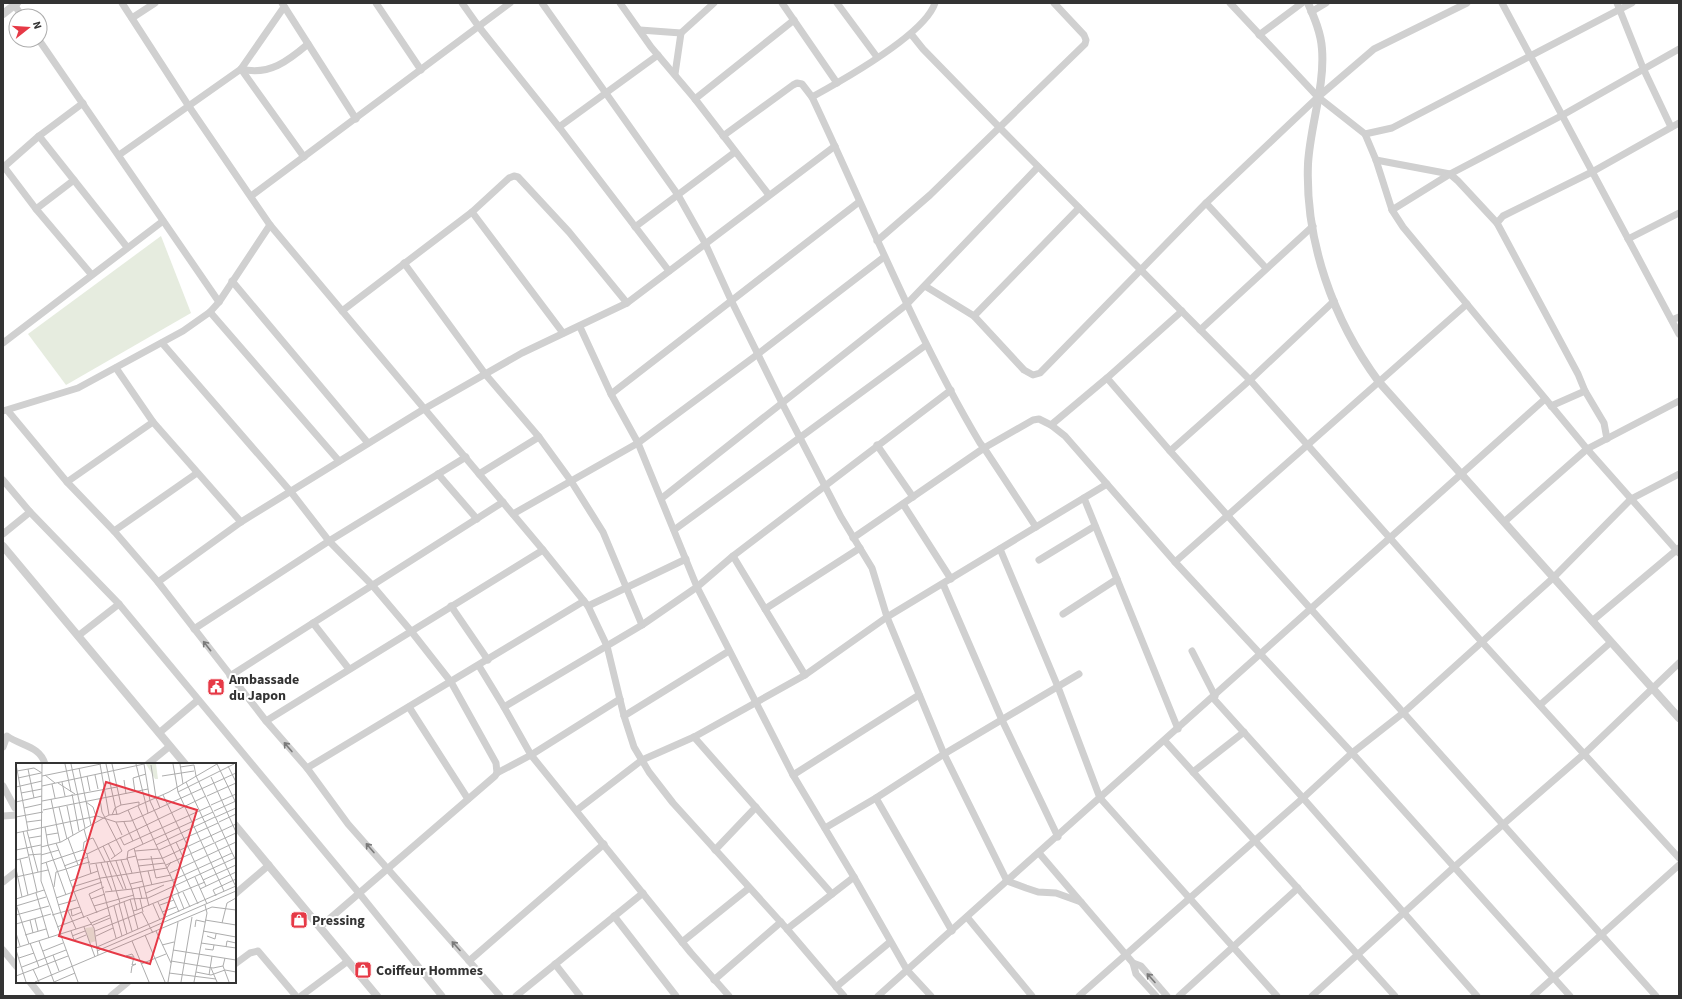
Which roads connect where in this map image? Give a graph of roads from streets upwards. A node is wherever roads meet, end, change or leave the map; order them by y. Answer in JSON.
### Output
{"nodes":[{"id":1,"x":122,"y":3,"type":"edge"},
{"id":2,"x":155,"y":3,"type":"edge"},
{"id":3,"x":376,"y":3,"type":"edge"},
{"id":4,"x":462,"y":3,"type":"edge"},
{"id":5,"x":510,"y":3,"type":"edge"},
{"id":6,"x":542,"y":3,"type":"edge"},
{"id":7,"x":620,"y":3,"type":"edge"},
{"id":8,"x":714,"y":3,"type":"edge"},
{"id":9,"x":782,"y":3,"type":"edge"},
{"id":10,"x":837,"y":3,"type":"edge"},
{"id":11,"x":936,"y":3,"type":"edge"},
{"id":12,"x":1054,"y":3,"type":"edge"},
{"id":13,"x":1230,"y":3,"type":"edge"},
{"id":14,"x":1302,"y":3,"type":"edge"},
{"id":15,"x":1308,"y":3,"type":"edge"},
{"id":16,"x":1326,"y":3,"type":"edge"},
{"id":17,"x":1467,"y":3,"type":"edge"},
{"id":18,"x":1502,"y":3,"type":"edge"},
{"id":19,"x":1632,"y":3,"type":"edge"},
{"id":20,"x":15,"y":4,"type":"edge"},
{"id":21,"x":283,"y":5,"type":"edge"},
{"id":22,"x":1618,"y":6,"type":"edge"},
{"id":23,"x":1311,"y":12,"type":"junction"},
{"id":24,"x":3,"y":14,"type":"edge"},
{"id":25,"x":132,"y":18,"type":"junction"},
{"id":26,"x":794,"y":20,"type":"junction"},
{"id":27,"x":479,"y":27,"type":"junction"},
{"id":28,"x":640,"y":30,"type":"junction"},
{"id":29,"x":681,"y":33,"type":"junction"},
{"id":30,"x":911,"y":34,"type":"junction"},
{"id":31,"x":1259,"y":35,"type":"junction"},
{"id":32,"x":308,"y":44,"type":"junction"},
{"id":33,"x":45,"y":48,"type":"edge"},
{"id":34,"x":1679,"y":49,"type":"edge"},
{"id":35,"x":658,"y":55,"type":"junction"},
{"id":36,"x":1529,"y":56,"type":"junction"},
{"id":37,"x":877,"y":57,"type":"junction"},
{"id":38,"x":1643,"y":68,"type":"junction"},
{"id":39,"x":241,"y":69,"type":"junction"},
{"id":40,"x":421,"y":70,"type":"junction"},
{"id":41,"x":675,"y":74,"type":"junction"},
{"id":42,"x":837,"y":83,"type":"junction"},
{"id":43,"x":606,"y":93,"type":"junction"},
{"id":44,"x":812,"y":97,"type":"junction"},
{"id":45,"x":1318,"y":97,"type":"junction"},
{"id":46,"x":695,"y":99,"type":"junction"},
{"id":47,"x":83,"y":103,"type":"junction"},
{"id":48,"x":188,"y":105,"type":"junction"},
{"id":49,"x":1561,"y":116,"type":"junction"},
{"id":50,"x":356,"y":119,"type":"junction"},
{"id":51,"x":1679,"y":123,"type":"edge"},
{"id":52,"x":559,"y":126,"type":"junction"},
{"id":53,"x":1671,"y":127,"type":"junction"},
{"id":54,"x":1000,"y":128,"type":"junction"},
{"id":55,"x":1365,"y":134,"type":"junction"},
{"id":56,"x":39,"y":136,"type":"junction"},
{"id":57,"x":723,"y":136,"type":"junction"},
{"id":58,"x":835,"y":146,"type":"junction"},
{"id":59,"x":735,"y":152,"type":"junction"},
{"id":60,"x":119,"y":155,"type":"junction"},
{"id":61,"x":304,"y":157,"type":"junction"},
{"id":62,"x":1376,"y":160,"type":"junction"},
{"id":63,"x":1038,"y":167,"type":"junction"},
{"id":64,"x":1592,"y":172,"type":"junction"},
{"id":65,"x":1450,"y":174,"type":"junction"},
{"id":66,"x":74,"y":180,"type":"junction"},
{"id":67,"x":678,"y":195,"type":"junction"},
{"id":68,"x":251,"y":196,"type":"junction"},
{"id":69,"x":769,"y":196,"type":"junction"},
{"id":70,"x":859,"y":202,"type":"junction"},
{"id":71,"x":1206,"y":203,"type":"junction"},
{"id":72,"x":1079,"y":208,"type":"junction"},
{"id":73,"x":36,"y":209,"type":"junction"},
{"id":74,"x":1392,"y":210,"type":"junction"},
{"id":75,"x":472,"y":212,"type":"junction"},
{"id":76,"x":1679,"y":213,"type":"edge"},
{"id":77,"x":163,"y":220,"type":"junction"},
{"id":78,"x":1497,"y":222,"type":"junction"},
{"id":79,"x":270,"y":225,"type":"junction"},
{"id":80,"x":1313,"y":226,"type":"junction"},
{"id":81,"x":635,"y":227,"type":"junction"},
{"id":82,"x":1628,"y":239,"type":"junction"},
{"id":83,"x":877,"y":241,"type":"junction"},
{"id":84,"x":706,"y":243,"type":"junction"},
{"id":85,"x":127,"y":247,"type":"junction"},
{"id":86,"x":884,"y":257,"type":"junction"},
{"id":87,"x":404,"y":263,"type":"junction"},
{"id":88,"x":1266,"y":268,"type":"junction"},
{"id":89,"x":1140,"y":269,"type":"junction"},
{"id":90,"x":669,"y":271,"type":"junction"},
{"id":91,"x":92,"y":274,"type":"junction"},
{"id":92,"x":232,"y":280,"type":"junction"},
{"id":93,"x":925,"y":286,"type":"junction"},
{"id":94,"x":731,"y":300,"type":"junction"},
{"id":95,"x":1334,"y":301,"type":"junction"},
{"id":96,"x":219,"y":302,"type":"junction"},
{"id":97,"x":627,"y":303,"type":"junction"},
{"id":98,"x":1467,"y":304,"type":"junction"},
{"id":99,"x":906,"y":305,"type":"junction"},
{"id":100,"x":342,"y":311,"type":"junction"},
{"id":101,"x":1182,"y":311,"type":"junction"},
{"id":102,"x":210,"y":312,"type":"junction"},
{"id":103,"x":974,"y":316,"type":"junction"},
{"id":104,"x":1679,"y":317,"type":"edge"},
{"id":105,"x":1672,"y":320,"type":"junction"},
{"id":106,"x":580,"y":327,"type":"junction"},
{"id":107,"x":1200,"y":330,"type":"junction"},
{"id":108,"x":563,"y":333,"type":"junction"},
{"id":109,"x":1679,"y":334,"type":"edge"},
{"id":110,"x":3,"y":343,"type":"edge"},
{"id":111,"x":162,"y":343,"type":"junction"},
{"id":112,"x":926,"y":345,"type":"junction"},
{"id":113,"x":758,"y":354,"type":"junction"},
{"id":114,"x":116,"y":368,"type":"junction"},
{"id":115,"x":486,"y":375,"type":"junction"},
{"id":116,"x":1107,"y":378,"type":"junction"},
{"id":117,"x":1250,"y":380,"type":"junction"},
{"id":118,"x":1379,"y":382,"type":"junction"},
{"id":119,"x":951,"y":390,"type":"junction"},
{"id":120,"x":1585,"y":391,"type":"junction"},
{"id":121,"x":611,"y":394,"type":"junction"},
{"id":122,"x":1545,"y":399,"type":"junction"},
{"id":123,"x":1679,"y":401,"type":"edge"},
{"id":124,"x":782,"y":403,"type":"junction"},
{"id":125,"x":1551,"y":406,"type":"junction"},
{"id":126,"x":424,"y":409,"type":"junction"},
{"id":127,"x":5,"y":411,"type":"edge"},
{"id":128,"x":154,"y":422,"type":"junction"},
{"id":129,"x":1051,"y":425,"type":"junction"},
{"id":130,"x":539,"y":437,"type":"junction"},
{"id":131,"x":800,"y":438,"type":"junction"},
{"id":132,"x":1607,"y":439,"type":"junction"},
{"id":133,"x":368,"y":443,"type":"junction"},
{"id":134,"x":638,"y":443,"type":"junction"},
{"id":135,"x":877,"y":445,"type":"junction"},
{"id":136,"x":1307,"y":445,"type":"junction"},
{"id":137,"x":984,"y":448,"type":"junction"},
{"id":138,"x":1587,"y":449,"type":"junction"},
{"id":139,"x":1170,"y":451,"type":"junction"},
{"id":140,"x":466,"y":457,"type":"junction"},
{"id":141,"x":339,"y":461,"type":"junction"},
{"id":142,"x":198,"y":472,"type":"junction"},
{"id":143,"x":438,"y":474,"type":"junction"},
{"id":144,"x":479,"y":474,"type":"junction"},
{"id":145,"x":1679,"y":474,"type":"edge"},
{"id":146,"x":1462,"y":475,"type":"junction"},
{"id":147,"x":3,"y":480,"type":"edge"},
{"id":148,"x":571,"y":481,"type":"junction"},
{"id":149,"x":67,"y":482,"type":"junction"},
{"id":150,"x":1107,"y":484,"type":"junction"},
{"id":151,"x":825,"y":486,"type":"junction"},
{"id":152,"x":291,"y":492,"type":"junction"},
{"id":153,"x":913,"y":497,"type":"junction"},
{"id":154,"x":662,"y":498,"type":"junction"},
{"id":155,"x":1084,"y":498,"type":"junction"},
{"id":156,"x":1632,"y":499,"type":"junction"},
{"id":157,"x":503,"y":502,"type":"junction"},
{"id":158,"x":903,"y":504,"type":"junction"},
{"id":159,"x":30,"y":512,"type":"junction"},
{"id":160,"x":513,"y":514,"type":"junction"},
{"id":161,"x":1227,"y":516,"type":"junction"},
{"id":162,"x":477,"y":519,"type":"junction"},
{"id":163,"x":241,"y":522,"type":"junction"},
{"id":164,"x":1504,"y":522,"type":"junction"},
{"id":165,"x":1095,"y":526,"type":"junction"},
{"id":166,"x":1036,"y":527,"type":"junction"},
{"id":167,"x":674,"y":530,"type":"junction"},
{"id":168,"x":114,"y":531,"type":"junction"},
{"id":169,"x":3,"y":534,"type":"edge"},
{"id":170,"x":853,"y":538,"type":"junction"},
{"id":171,"x":1390,"y":539,"type":"junction"},
{"id":172,"x":329,"y":541,"type":"junction"},
{"id":173,"x":3,"y":546,"type":"edge"},
{"id":174,"x":860,"y":548,"type":"junction"},
{"id":175,"x":1000,"y":549,"type":"junction"},
{"id":176,"x":543,"y":550,"type":"junction"},
{"id":177,"x":1678,"y":550,"type":"edge"},
{"id":178,"x":733,"y":556,"type":"junction"},
{"id":179,"x":686,"y":558,"type":"junction"},
{"id":180,"x":1040,"y":560,"type":"dead end"},
{"id":181,"x":1175,"y":562,"type":"junction"},
{"id":182,"x":951,"y":578,"type":"junction"},
{"id":183,"x":1553,"y":578,"type":"junction"},
{"id":184,"x":1117,"y":579,"type":"junction"},
{"id":185,"x":158,"y":582,"type":"junction"},
{"id":186,"x":943,"y":584,"type":"junction"},
{"id":187,"x":372,"y":585,"type":"junction"},
{"id":188,"x":626,"y":588,"type":"junction"},
{"id":189,"x":697,"y":588,"type":"junction"},
{"id":190,"x":119,"y":604,"type":"junction"},
{"id":191,"x":586,"y":604,"type":"junction"},
{"id":192,"x":451,"y":606,"type":"junction"},
{"id":193,"x":766,"y":609,"type":"junction"},
{"id":194,"x":1311,"y":610,"type":"junction"},
{"id":195,"x":1063,"y":614,"type":"dead end"},
{"id":196,"x":887,"y":617,"type":"junction"},
{"id":197,"x":1592,"y":621,"type":"junction"},
{"id":198,"x":313,"y":623,"type":"junction"},
{"id":199,"x":642,"y":625,"type":"junction"},
{"id":200,"x":194,"y":629,"type":"junction"},
{"id":201,"x":411,"y":631,"type":"junction"},
{"id":202,"x":78,"y":636,"type":"junction"},
{"id":203,"x":1481,"y":641,"type":"junction"},
{"id":204,"x":1610,"y":642,"type":"junction"},
{"id":205,"x":607,"y":646,"type":"junction"},
{"id":206,"x":729,"y":651,"type":"junction"},
{"id":207,"x":1192,"y":651,"type":"dead end"},
{"id":208,"x":1261,"y":655,"type":"junction"},
{"id":209,"x":488,"y":660,"type":"junction"},
{"id":210,"x":1679,"y":663,"type":"edge"},
{"id":211,"x":479,"y":666,"type":"junction"},
{"id":212,"x":349,"y":669,"type":"junction"},
{"id":213,"x":1079,"y":674,"type":"dead end"},
{"id":214,"x":805,"y":675,"type":"junction"},
{"id":215,"x":230,"y":676,"type":"junction"},
{"id":216,"x":451,"y":682,"type":"junction"},
{"id":217,"x":1058,"y":687,"type":"junction"},
{"id":218,"x":1652,"y":688,"type":"junction"},
{"id":219,"x":919,"y":695,"type":"junction"},
{"id":220,"x":1214,"y":697,"type":"junction"},
{"id":221,"x":620,"y":699,"type":"junction"},
{"id":222,"x":198,"y":700,"type":"junction"},
{"id":223,"x":756,"y":704,"type":"junction"},
{"id":224,"x":1540,"y":705,"type":"junction"},
{"id":225,"x":504,"y":706,"type":"junction"},
{"id":226,"x":410,"y":707,"type":"junction"},
{"id":227,"x":1403,"y":712,"type":"junction"},
{"id":228,"x":624,"y":716,"type":"junction"},
{"id":229,"x":1679,"y":718,"type":"edge"},
{"id":230,"x":1002,"y":720,"type":"junction"},
{"id":231,"x":266,"y":721,"type":"junction"},
{"id":232,"x":1178,"y":729,"type":"junction"},
{"id":233,"x":1244,"y":732,"type":"junction"},
{"id":234,"x":159,"y":733,"type":"junction"},
{"id":235,"x":694,"y":736,"type":"junction"},
{"id":236,"x":1165,"y":741,"type":"junction"},
{"id":237,"x":170,"y":746,"type":"junction"},
{"id":238,"x":3,"y":747,"type":"edge"},
{"id":239,"x":1352,"y":753,"type":"junction"},
{"id":240,"x":944,"y":754,"type":"junction"},
{"id":241,"x":1584,"y":754,"type":"junction"},
{"id":242,"x":531,"y":755,"type":"junction"},
{"id":243,"x":642,"y":760,"type":"junction"},
{"id":244,"x":45,"y":763,"type":"edge"},
{"id":245,"x":149,"y":763,"type":"edge"},
{"id":246,"x":183,"y":763,"type":"edge"},
{"id":247,"x":307,"y":768,"type":"junction"},
{"id":248,"x":1193,"y":772,"type":"junction"},
{"id":249,"x":497,"y":773,"type":"junction"},
{"id":250,"x":793,"y":775,"type":"junction"},
{"id":251,"x":4,"y":789,"type":"edge"},
{"id":252,"x":876,"y":798,"type":"junction"},
{"id":253,"x":1100,"y":798,"type":"junction"},
{"id":254,"x":1303,"y":798,"type":"junction"},
{"id":255,"x":468,"y":799,"type":"junction"},
{"id":256,"x":756,"y":807,"type":"junction"},
{"id":257,"x":577,"y":810,"type":"junction"},
{"id":258,"x":16,"y":811,"type":"edge"},
{"id":259,"x":3,"y":816,"type":"edge"},
{"id":260,"x":1503,"y":825,"type":"junction"},
{"id":261,"x":236,"y":826,"type":"edge"},
{"id":262,"x":825,"y":828,"type":"junction"},
{"id":263,"x":1058,"y":837,"type":"junction"},
{"id":264,"x":1255,"y":841,"type":"junction"},
{"id":265,"x":604,"y":844,"type":"junction"},
{"id":266,"x":715,"y":850,"type":"junction"},
{"id":267,"x":1039,"y":853,"type":"junction"},
{"id":268,"x":1679,"y":858,"type":"edge"},
{"id":269,"x":1679,"y":864,"type":"edge"},
{"id":270,"x":269,"y":865,"type":"junction"},
{"id":271,"x":386,"y":868,"type":"junction"},
{"id":272,"x":1453,"y":868,"type":"junction"},
{"id":273,"x":16,"y":871,"type":"edge"},
{"id":274,"x":854,"y":877,"type":"junction"},
{"id":275,"x":1007,"y":881,"type":"junction"},
{"id":276,"x":3,"y":882,"type":"edge"},
{"id":277,"x":750,"y":888,"type":"junction"},
{"id":278,"x":1298,"y":888,"type":"junction"},
{"id":279,"x":359,"y":892,"type":"junction"},
{"id":280,"x":236,"y":893,"type":"edge"},
{"id":281,"x":643,"y":893,"type":"junction"},
{"id":282,"x":832,"y":894,"type":"junction"},
{"id":283,"x":1189,"y":898,"type":"junction"},
{"id":284,"x":1081,"y":902,"type":"junction"},
{"id":285,"x":1404,"y":913,"type":"junction"},
{"id":286,"x":614,"y":916,"type":"junction"},
{"id":287,"x":967,"y":917,"type":"junction"},
{"id":288,"x":781,"y":922,"type":"junction"},
{"id":289,"x":320,"y":927,"type":"junction"},
{"id":290,"x":787,"y":929,"type":"junction"},
{"id":291,"x":952,"y":931,"type":"junction"},
{"id":292,"x":1600,"y":934,"type":"junction"},
{"id":293,"x":682,"y":942,"type":"junction"},
{"id":294,"x":890,"y":942,"type":"junction"},
{"id":295,"x":1233,"y":946,"type":"junction"},
{"id":296,"x":3,"y":950,"type":"edge"},
{"id":297,"x":1126,"y":954,"type":"junction"},
{"id":298,"x":1358,"y":955,"type":"junction"},
{"id":299,"x":348,"y":961,"type":"junction"},
{"id":300,"x":469,"y":961,"type":"junction"},
{"id":301,"x":236,"y":963,"type":"edge"},
{"id":302,"x":554,"y":964,"type":"junction"},
{"id":303,"x":1133,"y":964,"type":"junction"},
{"id":304,"x":16,"y":966,"type":"edge"},
{"id":305,"x":907,"y":970,"type":"junction"},
{"id":306,"x":1554,"y":978,"type":"junction"},
{"id":307,"x":714,"y":980,"type":"junction"},
{"id":308,"x":31,"y":983,"type":"edge"},
{"id":309,"x":127,"y":983,"type":"edge"},
{"id":310,"x":836,"y":987,"type":"junction"},
{"id":311,"x":41,"y":996,"type":"edge"},
{"id":312,"x":111,"y":996,"type":"edge"},
{"id":313,"x":296,"y":996,"type":"edge"},
{"id":314,"x":301,"y":996,"type":"edge"},
{"id":315,"x":377,"y":996,"type":"edge"},
{"id":316,"x":442,"y":996,"type":"edge"},
{"id":317,"x":500,"y":996,"type":"edge"},
{"id":318,"x":516,"y":996,"type":"edge"},
{"id":319,"x":580,"y":996,"type":"edge"},
{"id":320,"x":676,"y":996,"type":"edge"},
{"id":321,"x":729,"y":996,"type":"edge"},
{"id":322,"x":844,"y":996,"type":"edge"},
{"id":323,"x":878,"y":996,"type":"edge"},
{"id":324,"x":931,"y":996,"type":"edge"},
{"id":325,"x":1032,"y":996,"type":"edge"},
{"id":326,"x":1079,"y":996,"type":"edge"},
{"id":327,"x":1156,"y":996,"type":"edge"},
{"id":328,"x":1168,"y":996,"type":"edge"},
{"id":329,"x":1179,"y":996,"type":"edge"},
{"id":330,"x":1277,"y":996,"type":"edge"},
{"id":331,"x":1312,"y":996,"type":"edge"},
{"id":332,"x":1395,"y":996,"type":"edge"},
{"id":333,"x":1477,"y":996,"type":"edge"},
{"id":334,"x":1533,"y":996,"type":"edge"},
{"id":335,"x":1570,"y":996,"type":"edge"},
{"id":336,"x":1656,"y":996,"type":"edge"}],
"edges":[{"from":1,"to":25,"type":"street"},
{"from":2,"to":25,"type":"street"},
{"from":3,"to":40,"type":"street"},
{"from":4,"to":27,"type":"street"},
{"from":5,"to":27,"type":"street"},
{"from":6,"to":43,"type":"street"},
{"from":7,"to":28,"type":"street"},
{"from":8,"to":29,"type":"street"},
{"from":9,"to":26,"type":"street"},
{"from":10,"to":37,"type":"street"},
{"from":11,"to":30,"type":"street"},
{"from":12,"to":54,"type":"street"},
{"from":13,"to":31,"type":"street"},
{"from":14,"to":31,"type":"street"},
{"from":15,"to":23,"type":"street"},
{"from":16,"to":23,"type":"street"},
{"from":17,"to":45,"type":"street"},
{"from":18,"to":36,"type":"street"},
{"from":19,"to":22,"type":"street"},
{"from":20,"to":24,"type":"street"},
{"from":21,"to":32,"type":"street"},
{"from":21,"to":39,"type":"street"},
{"from":22,"to":36,"type":"street"},
{"from":22,"to":38,"type":"street"},
{"from":23,"to":45,"type":"street"},
{"from":25,"to":48,"type":"street"},
{"from":26,"to":42,"type":"street"},
{"from":26,"to":46,"type":"street"},
{"from":27,"to":40,"type":"street"},
{"from":27,"to":52,"type":"street"},
{"from":28,"to":29,"type":"street"},
{"from":28,"to":35,"type":"street"},
{"from":29,"to":41,"type":"street"},
{"from":30,"to":37,"type":"street"},
{"from":30,"to":54,"type":"street"},
{"from":31,"to":45,"type":"street"},
{"from":32,"to":39,"type":"street"},
{"from":32,"to":50,"type":"street"},
{"from":33,"to":47,"type":"street"},
{"from":34,"to":38,"type":"street"},
{"from":35,"to":41,"type":"street"},
{"from":35,"to":43,"type":"street"},
{"from":36,"to":49,"type":"street"},
{"from":36,"to":55,"type":"street"},
{"from":37,"to":42,"type":"street"},
{"from":38,"to":49,"type":"street"},
{"from":38,"to":53,"type":"street"},
{"from":39,"to":48,"type":"street"},
{"from":39,"to":61,"type":"street"},
{"from":40,"to":50,"type":"street"},
{"from":41,"to":46,"type":"street"},
{"from":42,"to":44,"type":"street"},
{"from":43,"to":52,"type":"street"},
{"from":43,"to":67,"type":"street"},
{"from":44,"to":57,"type":"street"},
{"from":44,"to":58,"type":"street"},
{"from":45,"to":55,"type":"street"},
{"from":45,"to":71,"type":"street"},
{"from":45,"to":80,"type":"street"},
{"from":46,"to":57,"type":"street"},
{"from":47,"to":56,"type":"street"},
{"from":47,"to":60,"type":"street"},
{"from":48,"to":60,"type":"street"},
{"from":48,"to":68,"type":"street"},
{"from":49,"to":64,"type":"street"},
{"from":49,"to":65,"type":"street"},
{"from":50,"to":61,"type":"street"},
{"from":51,"to":53,"type":"street"},
{"from":52,"to":81,"type":"street"},
{"from":53,"to":64,"type":"street"},
{"from":54,"to":63,"type":"street"},
{"from":54,"to":83,"type":"street"},
{"from":55,"to":62,"type":"street"},
{"from":56,"to":66,"type":"street"},
{"from":56,"to":73,"type":"street"},
{"from":57,"to":59,"type":"street"},
{"from":58,"to":69,"type":"street"},
{"from":58,"to":70,"type":"street"},
{"from":59,"to":67,"type":"street"},
{"from":59,"to":69,"type":"street"},
{"from":60,"to":77,"type":"street"},
{"from":61,"to":68,"type":"street"},
{"from":62,"to":65,"type":"street"},
{"from":62,"to":74,"type":"street"},
{"from":63,"to":72,"type":"street"},
{"from":63,"to":93,"type":"street"},
{"from":64,"to":78,"type":"street"},
{"from":64,"to":82,"type":"street"},
{"from":65,"to":74,"type":"street"},
{"from":65,"to":78,"type":"street"},
{"from":66,"to":73,"type":"street"},
{"from":66,"to":85,"type":"street"},
{"from":67,"to":81,"type":"street"},
{"from":67,"to":84,"type":"street"},
{"from":68,"to":79,"type":"street"},
{"from":69,"to":84,"type":"street"},
{"from":70,"to":83,"type":"street"},
{"from":70,"to":94,"type":"street"},
{"from":71,"to":88,"type":"street"},
{"from":71,"to":89,"type":"street"},
{"from":72,"to":89,"type":"street"},
{"from":72,"to":103,"type":"street"},
{"from":73,"to":91,"type":"street"},
{"from":74,"to":98,"type":"street"},
{"from":75,"to":87,"type":"street"},
{"from":75,"to":97,"type":"street"},
{"from":75,"to":108,"type":"street"},
{"from":76,"to":82,"type":"street"},
{"from":77,"to":85,"type":"street"},
{"from":77,"to":96,"type":"street"},
{"from":78,"to":120,"type":"street"},
{"from":79,"to":92,"type":"street"},
{"from":79,"to":100,"type":"street"},
{"from":80,"to":88,"type":"street"},
{"from":80,"to":95,"type":"street"},
{"from":81,"to":90,"type":"street"},
{"from":82,"to":105,"type":"street"},
{"from":83,"to":86,"type":"street"},
{"from":84,"to":90,"type":"street"},
{"from":84,"to":94,"type":"street"},
{"from":85,"to":91,"type":"street"},
{"from":86,"to":99,"type":"street"},
{"from":86,"to":113,"type":"street"},
{"from":87,"to":100,"type":"street"},
{"from":87,"to":115,"type":"street"},
{"from":88,"to":107,"type":"street"},
{"from":89,"to":101,"type":"street"},
{"from":89,"to":103,"type":"street"},
{"from":90,"to":97,"type":"street"},
{"from":91,"to":110,"type":"street"},
{"from":92,"to":96,"type":"street"},
{"from":92,"to":133,"type":"street"},
{"from":93,"to":99,"type":"street"},
{"from":93,"to":103,"type":"street"},
{"from":94,"to":113,"type":"street"},
{"from":94,"to":121,"type":"street"},
{"from":95,"to":117,"type":"street"},
{"from":95,"to":118,"type":"street"},
{"from":96,"to":102,"type":"street"},
{"from":97,"to":106,"type":"street"},
{"from":98,"to":118,"type":"street"},
{"from":98,"to":122,"type":"street"},
{"from":99,"to":112,"type":"street"},
{"from":99,"to":124,"type":"street"},
{"from":100,"to":126,"type":"street"},
{"from":101,"to":107,"type":"street"},
{"from":101,"to":116,"type":"street"},
{"from":102,"to":111,"type":"street"},
{"from":102,"to":141,"type":"street"},
{"from":104,"to":105,"type":"street"},
{"from":105,"to":109,"type":"street"},
{"from":106,"to":108,"type":"street"},
{"from":106,"to":121,"type":"street"},
{"from":107,"to":117,"type":"street"},
{"from":108,"to":115,"type":"street"},
{"from":111,"to":114,"type":"street"},
{"from":111,"to":152,"type":"street"},
{"from":112,"to":119,"type":"street"},
{"from":112,"to":131,"type":"street"},
{"from":113,"to":124,"type":"street"},
{"from":113,"to":134,"type":"street"},
{"from":114,"to":127,"type":"street"},
{"from":114,"to":128,"type":"street"},
{"from":115,"to":126,"type":"street"},
{"from":115,"to":130,"type":"street"},
{"from":116,"to":129,"type":"street"},
{"from":116,"to":139,"type":"street"},
{"from":117,"to":136,"type":"street"},
{"from":117,"to":139,"type":"street"},
{"from":118,"to":136,"type":"street"},
{"from":118,"to":146,"type":"street"},
{"from":119,"to":135,"type":"street"},
{"from":119,"to":137,"type":"street"},
{"from":120,"to":125,"type":"street"},
{"from":120,"to":132,"type":"street"},
{"from":121,"to":134,"type":"street"},
{"from":122,"to":125,"type":"street"},
{"from":122,"to":146,"type":"street"},
{"from":123,"to":132,"type":"street"},
{"from":124,"to":131,"type":"street"},
{"from":124,"to":154,"type":"street"},
{"from":125,"to":138,"type":"street"},
{"from":126,"to":133,"type":"street"},
{"from":126,"to":140,"type":"street"},
{"from":127,"to":149,"type":"street"},
{"from":128,"to":142,"type":"street"},
{"from":128,"to":149,"type":"street"},
{"from":129,"to":137,"type":"street"},
{"from":129,"to":150,"type":"street"},
{"from":130,"to":144,"type":"street"},
{"from":130,"to":148,"type":"street"},
{"from":131,"to":151,"type":"street"},
{"from":131,"to":167,"type":"street"},
{"from":132,"to":138,"type":"street"},
{"from":133,"to":141,"type":"street"},
{"from":134,"to":148,"type":"street"},
{"from":134,"to":154,"type":"street"},
{"from":135,"to":151,"type":"street"},
{"from":135,"to":153,"type":"street"},
{"from":136,"to":161,"type":"street"},
{"from":136,"to":171,"type":"street"},
{"from":137,"to":153,"type":"street"},
{"from":137,"to":166,"type":"street"},
{"from":138,"to":156,"type":"street"},
{"from":138,"to":164,"type":"street"},
{"from":139,"to":161,"type":"street"},
{"from":140,"to":143,"type":"street"},
{"from":140,"to":144,"type":"street"},
{"from":141,"to":152,"type":"street"},
{"from":142,"to":163,"type":"street"},
{"from":142,"to":168,"type":"street"},
{"from":143,"to":162,"type":"street"},
{"from":143,"to":172,"type":"street"},
{"from":144,"to":157,"type":"street"},
{"from":145,"to":156,"type":"street"},
{"from":146,"to":164,"type":"street"},
{"from":146,"to":171,"type":"street"},
{"from":147,"to":159,"type":"street"},
{"from":148,"to":160,"type":"street"},
{"from":148,"to":188,"type":"street"},
{"from":149,"to":168,"type":"street"},
{"from":150,"to":155,"type":"street"},
{"from":150,"to":181,"type":"street"},
{"from":151,"to":170,"type":"street"},
{"from":151,"to":178,"type":"street"},
{"from":152,"to":163,"type":"street"},
{"from":152,"to":172,"type":"street"},
{"from":153,"to":158,"type":"street"},
{"from":154,"to":167,"type":"street"},
{"from":155,"to":165,"type":"street"},
{"from":155,"to":166,"type":"street"},
{"from":156,"to":177,"type":"street"},
{"from":156,"to":183,"type":"street"},
{"from":157,"to":160,"type":"street"},
{"from":157,"to":162,"type":"street"},
{"from":158,"to":170,"type":"street"},
{"from":158,"to":182,"type":"street"},
{"from":159,"to":169,"type":"street"},
{"from":159,"to":190,"type":"street"},
{"from":160,"to":176,"type":"street"},
{"from":161,"to":181,"type":"street"},
{"from":161,"to":194,"type":"street"},
{"from":162,"to":187,"type":"street"},
{"from":163,"to":185,"type":"street"},
{"from":164,"to":183,"type":"street"},
{"from":165,"to":180,"type":"street"},
{"from":165,"to":184,"type":"street"},
{"from":166,"to":175,"type":"street"},
{"from":167,"to":179,"type":"street"},
{"from":168,"to":185,"type":"street"},
{"from":170,"to":174,"type":"street"},
{"from":171,"to":194,"type":"street"},
{"from":171,"to":203,"type":"street"},
{"from":172,"to":187,"type":"street"},
{"from":172,"to":200,"type":"street"},
{"from":173,"to":202,"type":"street"},
{"from":174,"to":193,"type":"street"},
{"from":174,"to":196,"type":"street"},
{"from":175,"to":182,"type":"street"},
{"from":175,"to":217,"type":"street"},
{"from":176,"to":191,"type":"street"},
{"from":176,"to":192,"type":"street"},
{"from":177,"to":197,"type":"street"},
{"from":178,"to":189,"type":"street"},
{"from":178,"to":193,"type":"street"},
{"from":179,"to":188,"type":"street"},
{"from":179,"to":189,"type":"street"},
{"from":181,"to":208,"type":"street"},
{"from":182,"to":186,"type":"street"},
{"from":183,"to":197,"type":"street"},
{"from":183,"to":203,"type":"street"},
{"from":184,"to":195,"type":"street"},
{"from":184,"to":232,"type":"street"},
{"from":185,"to":200,"type":"street"},
{"from":186,"to":196,"type":"street"},
{"from":186,"to":230,"type":"street"},
{"from":187,"to":198,"type":"street"},
{"from":187,"to":201,"type":"street"},
{"from":188,"to":191,"type":"street"},
{"from":188,"to":199,"type":"street"},
{"from":189,"to":199,"type":"street"},
{"from":189,"to":206,"type":"street"},
{"from":190,"to":202,"type":"street"},
{"from":190,"to":222,"type":"street"},
{"from":191,"to":205,"type":"street"},
{"from":191,"to":209,"type":"street"},
{"from":192,"to":201,"type":"street"},
{"from":192,"to":209,"type":"street"},
{"from":193,"to":214,"type":"street"},
{"from":194,"to":208,"type":"street"},
{"from":194,"to":227,"type":"street"},
{"from":196,"to":214,"type":"street"},
{"from":196,"to":219,"type":"street"},
{"from":197,"to":204,"type":"street"},
{"from":198,"to":212,"type":"street"},
{"from":198,"to":215,"type":"street"},
{"from":199,"to":205,"type":"street"},
{"from":215,"to":200,"type":"street","one_way":true},
{"from":201,"to":212,"type":"street"},
{"from":201,"to":216,"type":"street"},
{"from":202,"to":234,"type":"street"},
{"from":203,"to":224,"type":"street"},
{"from":203,"to":227,"type":"street"},
{"from":204,"to":218,"type":"street"},
{"from":204,"to":224,"type":"street"},
{"from":205,"to":221,"type":"street"},
{"from":205,"to":225,"type":"street"},
{"from":206,"to":223,"type":"street"},
{"from":206,"to":228,"type":"street"},
{"from":207,"to":220,"type":"street"},
{"from":208,"to":220,"type":"street"},
{"from":208,"to":239,"type":"street"},
{"from":209,"to":211,"type":"street"},
{"from":210,"to":218,"type":"street"},
{"from":211,"to":216,"type":"street"},
{"from":211,"to":225,"type":"street"},
{"from":212,"to":231,"type":"street"},
{"from":213,"to":217,"type":"street"},
{"from":214,"to":223,"type":"street"},
{"from":215,"to":231,"type":"street"},
{"from":216,"to":226,"type":"street"},
{"from":216,"to":249,"type":"street"},
{"from":217,"to":230,"type":"street"},
{"from":217,"to":253,"type":"street"},
{"from":218,"to":229,"type":"street"},
{"from":218,"to":241,"type":"street"},
{"from":219,"to":240,"type":"street"},
{"from":219,"to":250,"type":"street"},
{"from":220,"to":232,"type":"street"},
{"from":220,"to":233,"type":"street"},
{"from":221,"to":228,"type":"street"},
{"from":221,"to":242,"type":"street"},
{"from":222,"to":234,"type":"street"},
{"from":222,"to":279,"type":"street"},
{"from":223,"to":235,"type":"street"},
{"from":223,"to":250,"type":"street"},
{"from":224,"to":241,"type":"street"},
{"from":225,"to":242,"type":"street"},
{"from":226,"to":247,"type":"street"},
{"from":226,"to":255,"type":"street"},
{"from":227,"to":239,"type":"street"},
{"from":227,"to":260,"type":"street"},
{"from":228,"to":243,"type":"street"},
{"from":230,"to":240,"type":"street"},
{"from":230,"to":263,"type":"street"},
{"from":247,"to":231,"type":"street","one_way":true},
{"from":232,"to":236,"type":"street"},
{"from":233,"to":248,"type":"street"},
{"from":233,"to":254,"type":"street"},
{"from":234,"to":237,"type":"street"},
{"from":235,"to":243,"type":"street"},
{"from":235,"to":256,"type":"street"},
{"from":236,"to":248,"type":"street"},
{"from":236,"to":253,"type":"street"},
{"from":237,"to":245,"type":"street"},
{"from":237,"to":246,"type":"street"},
{"from":238,"to":244,"type":"street"},
{"from":239,"to":254,"type":"street"},
{"from":239,"to":272,"type":"street"},
{"from":240,"to":252,"type":"street"},
{"from":240,"to":275,"type":"street"},
{"from":241,"to":260,"type":"street"},
{"from":241,"to":268,"type":"street"},
{"from":242,"to":249,"type":"street"},
{"from":242,"to":257,"type":"street"},
{"from":243,"to":257,"type":"street"},
{"from":243,"to":266,"type":"street"},
{"from":271,"to":247,"type":"street","one_way":true},
{"from":248,"to":264,"type":"street"},
{"from":249,"to":255,"type":"street"},
{"from":250,"to":262,"type":"street"},
{"from":251,"to":258,"type":"street"},
{"from":252,"to":262,"type":"street"},
{"from":252,"to":291,"type":"street"},
{"from":253,"to":263,"type":"street"},
{"from":253,"to":283,"type":"street"},
{"from":254,"to":264,"type":"street"},
{"from":254,"to":285,"type":"street"},
{"from":255,"to":271,"type":"street"},
{"from":256,"to":266,"type":"street"},
{"from":256,"to":282,"type":"street"},
{"from":257,"to":265,"type":"street"},
{"from":258,"to":259,"type":"street"},
{"from":260,"to":272,"type":"street"},
{"from":260,"to":292,"type":"street"},
{"from":261,"to":270,"type":"street"},
{"from":262,"to":274,"type":"street"},
{"from":263,"to":267,"type":"street"},
{"from":264,"to":278,"type":"street"},
{"from":264,"to":283,"type":"street"},
{"from":265,"to":281,"type":"street"},
{"from":265,"to":300,"type":"street"},
{"from":266,"to":277,"type":"street"},
{"from":267,"to":275,"type":"street"},
{"from":267,"to":284,"type":"street"},
{"from":269,"to":292,"type":"street"},
{"from":270,"to":280,"type":"street"},
{"from":270,"to":289,"type":"street"},
{"from":271,"to":279,"type":"street"},
{"from":300,"to":271,"type":"street","one_way":true},
{"from":272,"to":285,"type":"street"},
{"from":272,"to":306,"type":"street"},
{"from":273,"to":276,"type":"street"},
{"from":274,"to":282,"type":"street"},
{"from":274,"to":294,"type":"street"},
{"from":275,"to":284,"type":"street"},
{"from":275,"to":287,"type":"street"},
{"from":277,"to":288,"type":"street"},
{"from":277,"to":293,"type":"street"},
{"from":278,"to":295,"type":"street"},
{"from":278,"to":298,"type":"street"},
{"from":279,"to":289,"type":"street"},
{"from":279,"to":316,"type":"street"},
{"from":281,"to":286,"type":"street"},
{"from":281,"to":293,"type":"street"},
{"from":282,"to":290,"type":"street"},
{"from":283,"to":295,"type":"street"},
{"from":283,"to":297,"type":"street"},
{"from":284,"to":297,"type":"street"},
{"from":285,"to":298,"type":"street"},
{"from":285,"to":333,"type":"street"},
{"from":286,"to":302,"type":"street"},
{"from":286,"to":320,"type":"street"},
{"from":287,"to":291,"type":"street"},
{"from":287,"to":325,"type":"street"},
{"from":288,"to":290,"type":"street"},
{"from":288,"to":307,"type":"street"},
{"from":289,"to":299,"type":"street"},
{"from":290,"to":310,"type":"street"},
{"from":291,"to":305,"type":"street"},
{"from":292,"to":306,"type":"street"},
{"from":292,"to":336,"type":"street"},
{"from":293,"to":307,"type":"street"},
{"from":294,"to":305,"type":"street"},
{"from":294,"to":310,"type":"street"},
{"from":295,"to":329,"type":"street"},
{"from":295,"to":330,"type":"street"},
{"from":296,"to":304,"type":"street"},
{"from":297,"to":303,"type":"street"},
{"from":297,"to":326,"type":"street"},
{"from":298,"to":331,"type":"street"},
{"from":298,"to":332,"type":"street"},
{"from":299,"to":314,"type":"street"},
{"from":299,"to":315,"type":"street"},
{"from":300,"to":317,"type":"street"},
{"from":301,"to":313,"type":"street"},
{"from":302,"to":318,"type":"street"},
{"from":302,"to":319,"type":"street"},
{"from":303,"to":327,"type":"street"},
{"from":328,"to":303,"type":"street","one_way":true},
{"from":305,"to":323,"type":"street"},
{"from":305,"to":324,"type":"street"},
{"from":306,"to":334,"type":"street"},
{"from":306,"to":335,"type":"street"},
{"from":307,"to":321,"type":"street"},
{"from":308,"to":311,"type":"street"},
{"from":309,"to":312,"type":"street"},
{"from":310,"to":322,"type":"street"}]}
